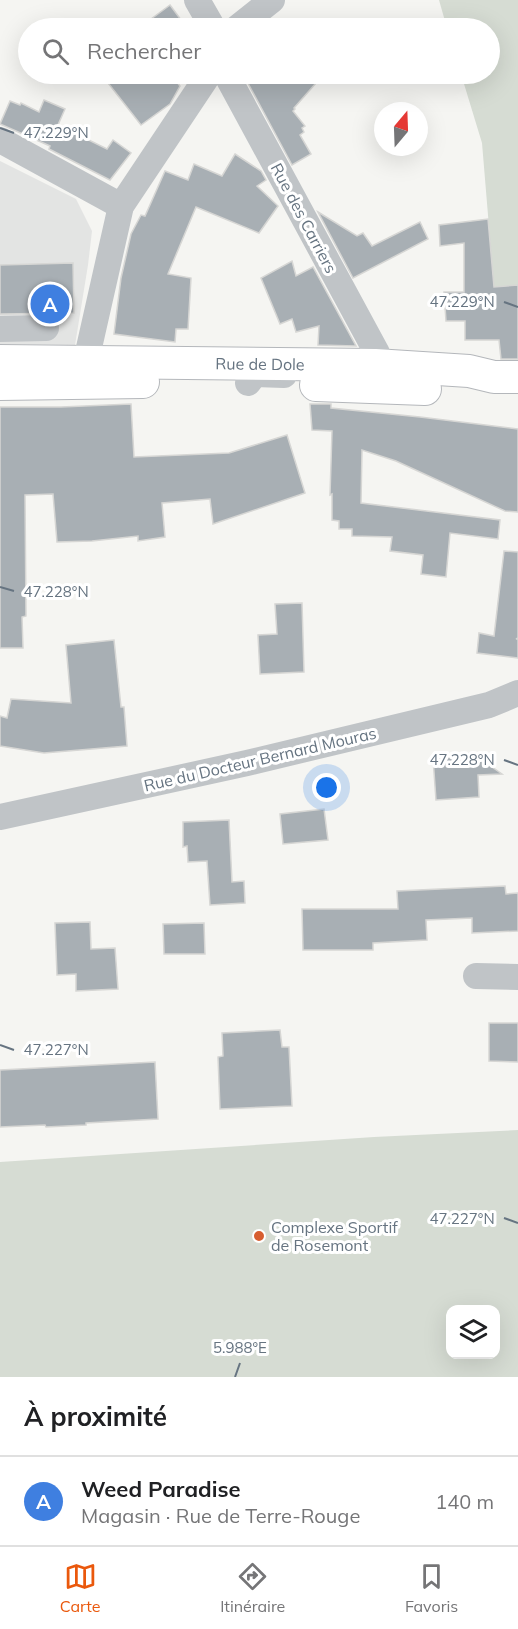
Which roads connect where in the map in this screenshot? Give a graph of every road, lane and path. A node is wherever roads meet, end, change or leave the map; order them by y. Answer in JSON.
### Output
{"nodes":[{"id":1,"x":197,"y":0,"type":"edge"},
{"id":2,"x":272,"y":0,"type":"edge"},
{"id":3,"x":207,"y":18,"type":"edge"},
{"id":4,"x":250,"y":18,"type":"edge"},
{"id":5,"x":202,"y":84,"type":"edge"},
{"id":6,"x":231,"y":84,"type":"edge"},
{"id":7,"x":0,"y":140,"type":"edge"},
{"id":8,"x":121,"y":206,"type":"junction"},
{"id":9,"x":46,"y":328,"type":"dead end"},
{"id":10,"x":0,"y":329,"type":"edge"},
{"id":11,"x":86,"y":361,"type":"junction"},
{"id":12,"x":375,"y":365,"type":"junction"},
{"id":13,"x":7,"y":371,"type":"edge"},
{"id":14,"x":518,"y":377,"type":"edge"},
{"id":15,"x":248,"y":383,"type":"junction"},
{"id":16,"x":518,"y":392,"type":"edge"},
{"id":17,"x":518,"y":693,"type":"edge"},
{"id":18,"x":0,"y":817,"type":"edge"},
{"id":19,"x":476,"y":976,"type":"dead end"},
{"id":20,"x":518,"y":977,"type":"edge"}],
"edges":[{"from":1,"to":3,"type":"street"},
{"from":2,"to":4,"type":"street"},
{"from":5,"to":8,"type":"street"},
{"from":6,"to":12,"type":"street","name":"Rue des Carriers"},
{"from":7,"to":8,"type":"street"},
{"from":8,"to":11,"type":"street"},
{"from":9,"to":10,"type":"street"},
{"from":11,"to":12,"type":"main road","name":"Rue de Dole"},
{"from":11,"to":13,"type":"main road","name":"Rue de Dole"},
{"from":12,"to":14,"type":"main road","name":"Rue de Dole"},
{"from":12,"to":15,"type":"street"},
{"from":13,"to":15,"type":"main road","name":"Rue de Dole"},
{"from":15,"to":16,"type":"main road","name":"Rue de Dole"},
{"from":17,"to":18,"type":"street","name":"Rue du Docteur Bernard Mouras"},
{"from":19,"to":20,"type":"street"}]}
